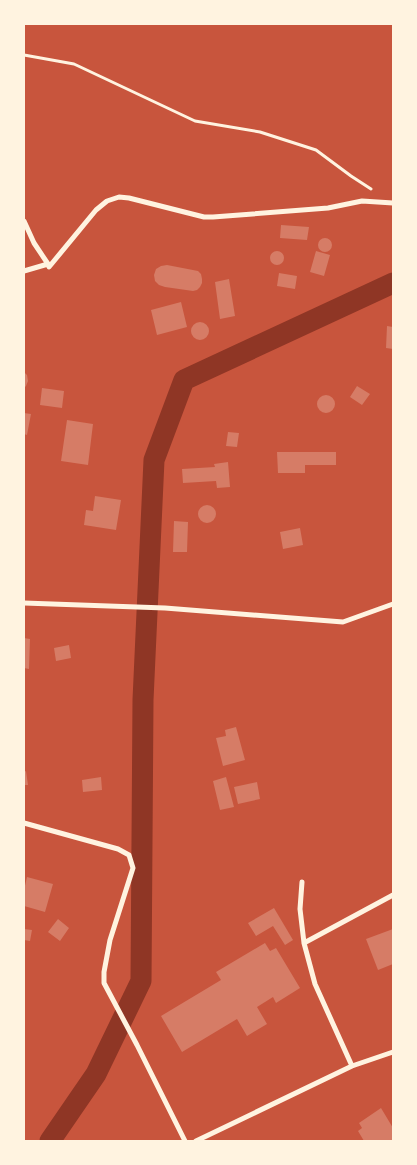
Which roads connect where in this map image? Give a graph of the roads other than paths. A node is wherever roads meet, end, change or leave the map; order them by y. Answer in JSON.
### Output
{"nodes":[{"id":1,"x":393,"y":203,"type":"edge"},
{"id":2,"x":24,"y":221,"type":"edge"},
{"id":3,"x":48,"y":264,"type":"junction"},
{"id":4,"x":24,"y":271,"type":"edge"},
{"id":5,"x":24,"y":602,"type":"edge"},
{"id":6,"x":393,"y":604,"type":"edge"},
{"id":7,"x":24,"y":823,"type":"edge"},
{"id":8,"x":302,"y":882,"type":"dead end"},
{"id":9,"x":393,"y":895,"type":"edge"},
{"id":10,"x":304,"y":943,"type":"junction"},
{"id":11,"x":393,"y":1052,"type":"edge"},
{"id":12,"x":352,"y":1066,"type":"junction"},
{"id":13,"x":185,"y":1141,"type":"edge"},
{"id":14,"x":196,"y":1141,"type":"edge"}],
"edges":[{"from":1,"to":3,"type":"street"},
{"from":2,"to":3,"type":"street"},
{"from":3,"to":4,"type":"street"},
{"from":5,"to":6,"type":"street"},
{"from":7,"to":13,"type":"street"},
{"from":8,"to":10,"type":"street"},
{"from":9,"to":10,"type":"street"},
{"from":10,"to":12,"type":"street"},
{"from":11,"to":12,"type":"street"},
{"from":12,"to":14,"type":"street"}]}
